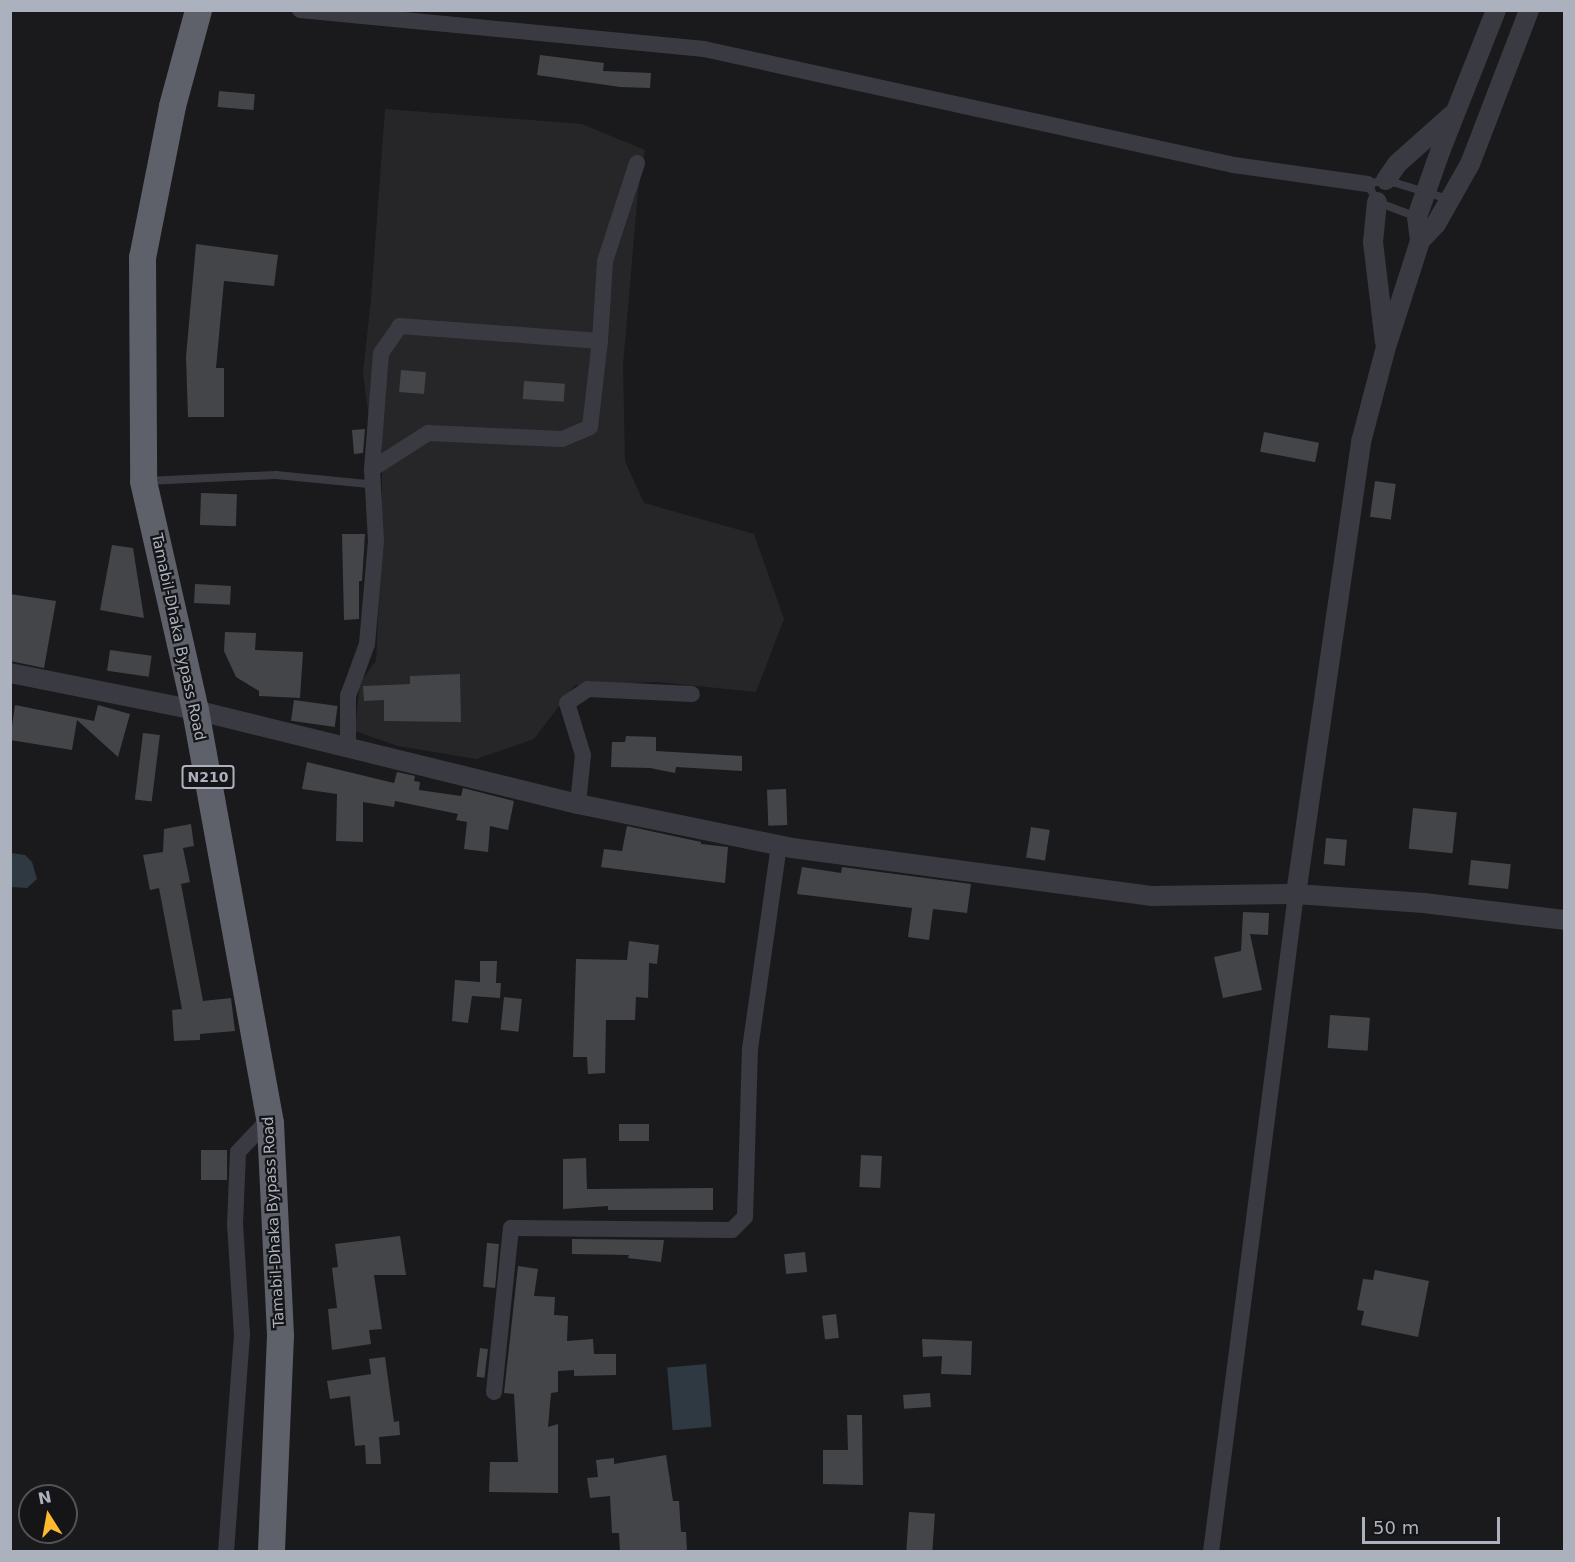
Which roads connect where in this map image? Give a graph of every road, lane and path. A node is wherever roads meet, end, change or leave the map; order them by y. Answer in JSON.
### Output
{"nodes":[{"id":1,"x":198,"y":10,"type":"edge"},
{"id":2,"x":300,"y":10,"type":"edge"},
{"id":3,"x":1496,"y":10,"type":"edge"},
{"id":4,"x":1528,"y":10,"type":"edge"},
{"id":5,"x":1458,"y":109,"type":"junction"},
{"id":6,"x":637,"y":163,"type":"dead end"},
{"id":7,"x":1377,"y":182,"type":"junction"},
{"id":8,"x":1426,"y":190,"type":"junction"},
{"id":9,"x":1448,"y":199,"type":"junction"},
{"id":10,"x":1377,"y":202,"type":"junction"},
{"id":11,"x":1426,"y":220,"type":"junction"},
{"id":12,"x":600,"y":341,"type":"junction"},
{"id":13,"x":1386,"y":347,"type":"junction"},
{"id":14,"x":370,"y":476,"type":"junction"},
{"id":15,"x":143,"y":481,"type":"junction"},
{"id":16,"x":10,"y":673,"type":"edge"},
{"id":17,"x":692,"y":694,"type":"dead end"},
{"id":18,"x":195,"y":710,"type":"junction"},
{"id":19,"x":348,"y":748,"type":"junction"},
{"id":20,"x":578,"y":804,"type":"junction"},
{"id":21,"x":779,"y":845,"type":"junction"},
{"id":22,"x":1296,"y":894,"type":"junction"},
{"id":23,"x":1564,"y":920,"type":"edge"},
{"id":24,"x":269,"y":1119,"type":"junction"},
{"id":25,"x":494,"y":1392,"type":"dead end"},
{"id":26,"x":226,"y":1551,"type":"edge"},
{"id":27,"x":271,"y":1551,"type":"edge"},
{"id":28,"x":1211,"y":1551,"type":"edge"}],
"edges":[{"from":1,"to":15,"type":"highway","name":"Tamabil-Dhaka Bypass Road","number":"N210"},
{"from":2,"to":7,"type":"street"},
{"from":3,"to":5,"type":"street"},
{"from":4,"to":9,"type":"street"},
{"from":5,"to":7,"type":"street"},
{"from":5,"to":8,"type":"street"},
{"from":6,"to":12,"type":"street"},
{"from":7,"to":8,"type":"lane"},
{"from":7,"to":10,"type":"lane"},
{"from":8,"to":9,"type":"lane"},
{"from":8,"to":11,"type":"street"},
{"from":9,"to":11,"type":"street"},
{"from":10,"to":11,"type":"lane"},
{"from":10,"to":13,"type":"street"},
{"from":11,"to":13,"type":"street"},
{"from":12,"to":14,"type":"street"},
{"from":12,"to":14,"type":"street"},
{"from":13,"to":22,"type":"street"},
{"from":14,"to":15,"type":"lane"},
{"from":14,"to":19,"type":"street"},
{"from":15,"to":18,"type":"highway","name":"Tamabil-Dhaka Bypass Road","number":"N210"},
{"from":16,"to":18,"type":"street"},
{"from":17,"to":20,"type":"street"},
{"from":18,"to":19,"type":"street"},
{"from":18,"to":24,"type":"highway","name":"Tamabil-Dhaka Bypass Road","number":"N210"},
{"from":19,"to":20,"type":"street"},
{"from":20,"to":21,"type":"street"},
{"from":21,"to":22,"type":"street"},
{"from":21,"to":25,"type":"street"},
{"from":22,"to":23,"type":"street"},
{"from":22,"to":28,"type":"street"},
{"from":24,"to":26,"type":"street"},
{"from":24,"to":27,"type":"highway","name":"Tamabil-Dhaka Bypass Road","number":"N210"}]}
